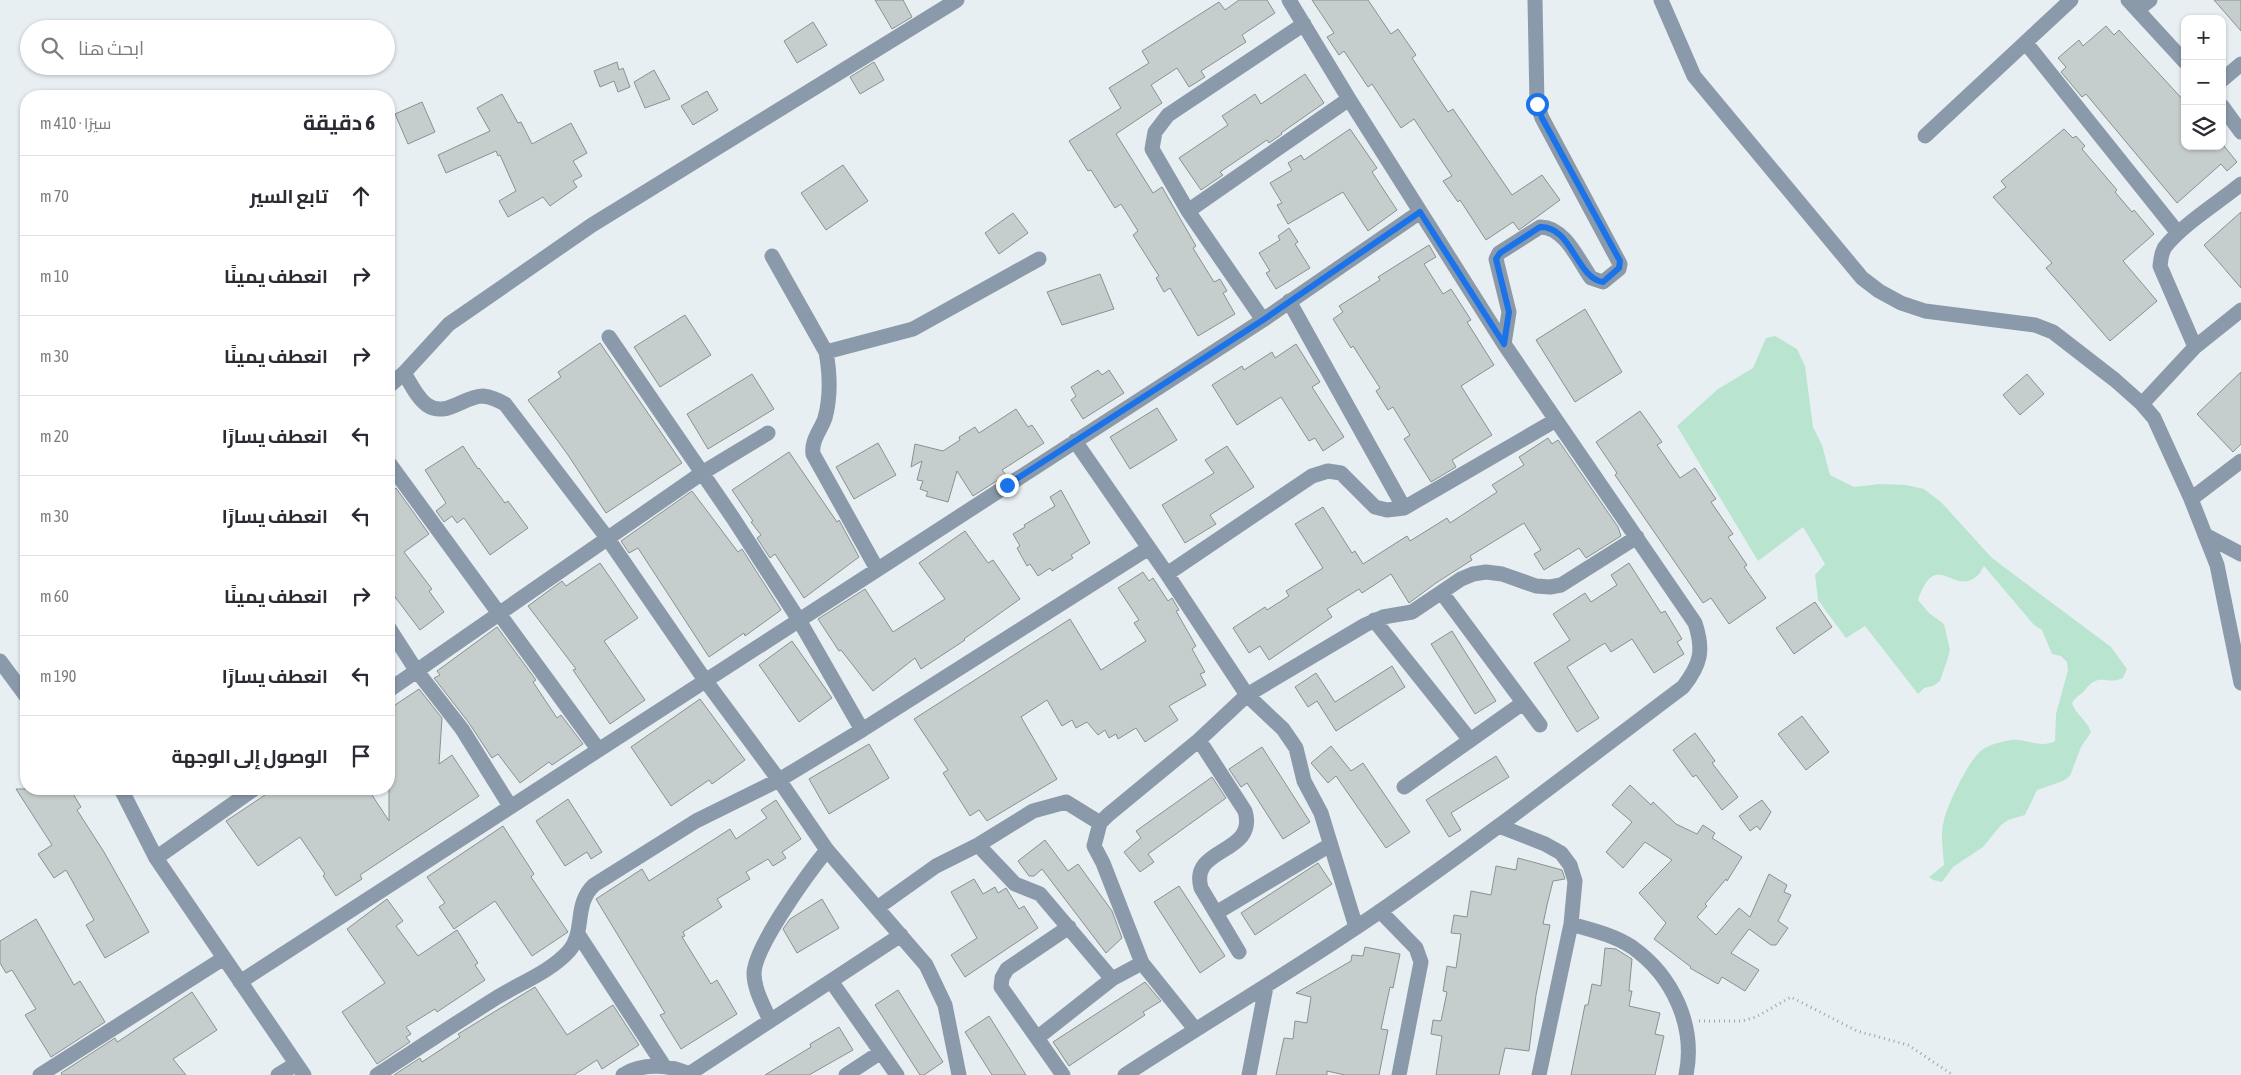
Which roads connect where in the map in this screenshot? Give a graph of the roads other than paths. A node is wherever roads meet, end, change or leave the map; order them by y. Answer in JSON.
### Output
{"nodes":[{"id":1,"x":957,"y":0,"type":"edge"},
{"id":2,"x":1289,"y":0,"type":"edge"},
{"id":3,"x":1535,"y":0,"type":"edge"},
{"id":4,"x":1661,"y":0,"type":"edge"},
{"id":5,"x":2071,"y":0,"type":"edge"},
{"id":6,"x":2150,"y":0,"type":"edge"},
{"id":7,"x":2133,"y":5,"type":"edge"},
{"id":8,"x":1304,"y":24,"type":"junction"},
{"id":9,"x":2026,"y":43,"type":"junction"},
{"id":10,"x":2183,"y":60,"type":"edge"},
{"id":11,"x":2241,"y":64,"type":"edge"},
{"id":12,"x":2226,"y":77,"type":"edge"},
{"id":13,"x":1349,"y":99,"type":"junction"},
{"id":14,"x":2226,"y":111,"type":"edge"},
{"id":15,"x":2241,"y":132,"type":"edge"},
{"id":16,"x":1925,"y":136,"type":"dead end"},
{"id":17,"x":2241,"y":184,"type":"edge"},
{"id":18,"x":1188,"y":211,"type":"junction"},
{"id":19,"x":1420,"y":212,"type":"junction"},
{"id":20,"x":2178,"y":234,"type":"junction"},
{"id":21,"x":772,"y":256,"type":"dead end"},
{"id":22,"x":1039,"y":259,"type":"dead end"},
{"id":23,"x":1289,"y":301,"type":"junction"},
{"id":24,"x":2241,"y":310,"type":"edge"},
{"id":25,"x":1263,"y":320,"type":"junction"},
{"id":26,"x":609,"y":337,"type":"dead end"},
{"id":27,"x":1504,"y":344,"type":"junction"},
{"id":28,"x":2195,"y":347,"type":"junction"},
{"id":29,"x":826,"y":352,"type":"junction"},
{"id":30,"x":404,"y":373,"type":"junction"},
{"id":31,"x":395,"y":381,"type":"edge"},
{"id":32,"x":2142,"y":404,"type":"junction"},
{"id":33,"x":1556,"y":420,"type":"junction"},
{"id":34,"x":768,"y":433,"type":"dead end"},
{"id":35,"x":1075,"y":441,"type":"junction"},
{"id":36,"x":2241,"y":461,"type":"edge"},
{"id":37,"x":395,"y":471,"type":"edge"},
{"id":38,"x":702,"y":473,"type":"junction"},
{"id":39,"x":2191,"y":499,"type":"junction"},
{"id":40,"x":1404,"y":508,"type":"junction"},
{"id":41,"x":2205,"y":535,"type":"junction"},
{"id":42,"x":1637,"y":538,"type":"junction"},
{"id":43,"x":608,"y":539,"type":"junction"},
{"id":44,"x":1149,"y":548,"type":"junction"},
{"id":45,"x":2241,"y":554,"type":"edge"},
{"id":46,"x":877,"y":569,"type":"junction"},
{"id":47,"x":1167,"y":574,"type":"junction"},
{"id":48,"x":1442,"y":593,"type":"junction"},
{"id":49,"x":499,"y":614,"type":"junction"},
{"id":50,"x":799,"y":620,"type":"junction"},
{"id":51,"x":1374,"y":620,"type":"junction"},
{"id":52,"x":395,"y":637,"type":"edge"},
{"id":53,"x":0,"y":661,"type":"edge"},
{"id":54,"x":416,"y":670,"type":"junction"},
{"id":55,"x":705,"y":680,"type":"junction"},
{"id":56,"x":2241,"y":684,"type":"edge"},
{"id":57,"x":395,"y":686,"type":"edge"},
{"id":58,"x":20,"y":688,"type":"edge"},
{"id":59,"x":1247,"y":695,"type":"junction"},
{"id":60,"x":1523,"y":703,"type":"junction"},
{"id":61,"x":1540,"y":725,"type":"dead end"},
{"id":62,"x":862,"y":730,"type":"junction"},
{"id":63,"x":1199,"y":740,"type":"junction"},
{"id":64,"x":1470,"y":740,"type":"junction"},
{"id":65,"x":598,"y":749,"type":"junction"},
{"id":66,"x":779,"y":780,"type":"junction"},
{"id":67,"x":1404,"y":786,"type":"dead end"},
{"id":68,"x":124,"y":795,"type":"edge"},
{"id":69,"x":245,"y":795,"type":"edge"},
{"id":70,"x":510,"y":806,"type":"junction"},
{"id":71,"x":1100,"y":823,"type":"junction"},
{"id":72,"x":1499,"y":826,"type":"junction"},
{"id":73,"x":978,"y":845,"type":"junction"},
{"id":74,"x":1330,"y":845,"type":"junction"},
{"id":75,"x":827,"y":850,"type":"junction"},
{"id":76,"x":156,"y":858,"type":"junction"},
{"id":77,"x":877,"y":908,"type":"junction"},
{"id":78,"x":1380,"y":911,"type":"junction"},
{"id":79,"x":1216,"y":913,"type":"junction"},
{"id":80,"x":1571,"y":924,"type":"junction"},
{"id":81,"x":1069,"y":927,"type":"junction"},
{"id":82,"x":1356,"y":927,"type":"junction"},
{"id":83,"x":578,"y":934,"type":"junction"},
{"id":84,"x":900,"y":935,"type":"junction"},
{"id":85,"x":1238,"y":952,"type":"dead end"},
{"id":86,"x":224,"y":958,"type":"junction"},
{"id":87,"x":1142,"y":963,"type":"junction"},
{"id":88,"x":1112,"y":979,"type":"junction"},
{"id":89,"x":831,"y":981,"type":"junction"},
{"id":90,"x":240,"y":982,"type":"junction"},
{"id":91,"x":1266,"y":987,"type":"junction"},
{"id":92,"x":770,"y":1020,"type":"junction"},
{"id":93,"x":1195,"y":1029,"type":"junction"},
{"id":94,"x":1037,"y":1038,"type":"junction"},
{"id":95,"x":881,"y":1052,"type":"junction"},
{"id":96,"x":664,"y":1066,"type":"junction"},
{"id":97,"x":300,"y":1069,"type":"edge"},
{"id":98,"x":690,"y":1074,"type":"edge"},
{"id":99,"x":40,"y":1075,"type":"edge"},
{"id":100,"x":278,"y":1075,"type":"edge"},
{"id":101,"x":378,"y":1075,"type":"edge"},
{"id":102,"x":623,"y":1075,"type":"edge"},
{"id":103,"x":846,"y":1075,"type":"edge"},
{"id":104,"x":898,"y":1075,"type":"edge"},
{"id":105,"x":959,"y":1075,"type":"edge"},
{"id":106,"x":1063,"y":1075,"type":"edge"},
{"id":107,"x":1125,"y":1075,"type":"edge"},
{"id":108,"x":1249,"y":1075,"type":"edge"},
{"id":109,"x":1398,"y":1075,"type":"edge"},
{"id":110,"x":1539,"y":1075,"type":"edge"},
{"id":111,"x":1686,"y":1075,"type":"edge"}],
"edges":[{"from":1,"to":30,"type":"street"},
{"from":2,"to":8,"type":"street"},
{"from":3,"to":27,"type":"street"},
{"from":4,"to":32,"type":"street"},
{"from":5,"to":9,"type":"street"},
{"from":6,"to":7,"type":"street"},
{"from":7,"to":10,"type":"street"},
{"from":8,"to":13,"type":"street"},
{"from":8,"to":18,"type":"street"},
{"from":9,"to":16,"type":"street"},
{"from":9,"to":20,"type":"street"},
{"from":11,"to":12,"type":"street"},
{"from":13,"to":18,"type":"street"},
{"from":13,"to":19,"type":"street"},
{"from":14,"to":15,"type":"street"},
{"from":17,"to":20,"type":"street"},
{"from":18,"to":25,"type":"street"},
{"from":19,"to":23,"type":"street"},
{"from":19,"to":27,"type":"street"},
{"from":20,"to":28,"type":"street"},
{"from":21,"to":29,"type":"street"},
{"from":22,"to":29,"type":"street"},
{"from":23,"to":25,"type":"street"},
{"from":23,"to":40,"type":"street"},
{"from":24,"to":28,"type":"street"},
{"from":25,"to":35,"type":"street"},
{"from":26,"to":38,"type":"street"},
{"from":27,"to":33,"type":"street"},
{"from":28,"to":32,"type":"street"},
{"from":29,"to":46,"type":"street"},
{"from":30,"to":31,"type":"street"},
{"from":30,"to":43,"type":"street"},
{"from":32,"to":39,"type":"street"},
{"from":33,"to":40,"type":"street"},
{"from":33,"to":42,"type":"street"},
{"from":34,"to":38,"type":"street"},
{"from":35,"to":44,"type":"street"},
{"from":35,"to":46,"type":"street"},
{"from":36,"to":39,"type":"street"},
{"from":37,"to":49,"type":"street"},
{"from":38,"to":43,"type":"street"},
{"from":38,"to":50,"type":"street"},
{"from":39,"to":41,"type":"street"},
{"from":40,"to":47,"type":"street"},
{"from":41,"to":45,"type":"street"},
{"from":41,"to":56,"type":"street"},
{"from":42,"to":48,"type":"street"},
{"from":42,"to":72,"type":"street"},
{"from":43,"to":49,"type":"street"},
{"from":43,"to":55,"type":"street"},
{"from":44,"to":47,"type":"street"},
{"from":44,"to":62,"type":"street"},
{"from":46,"to":50,"type":"street"},
{"from":47,"to":59,"type":"street"},
{"from":48,"to":51,"type":"street"},
{"from":48,"to":60,"type":"street"},
{"from":49,"to":54,"type":"street"},
{"from":49,"to":65,"type":"street"},
{"from":50,"to":55,"type":"street"},
{"from":50,"to":62,"type":"street"},
{"from":51,"to":59,"type":"street"},
{"from":51,"to":64,"type":"street"},
{"from":52,"to":54,"type":"street"},
{"from":53,"to":58,"type":"street"},
{"from":54,"to":57,"type":"street"},
{"from":54,"to":70,"type":"street"},
{"from":55,"to":65,"type":"street"},
{"from":55,"to":66,"type":"street"},
{"from":59,"to":63,"type":"street"},
{"from":59,"to":74,"type":"street"},
{"from":60,"to":61,"type":"street"},
{"from":60,"to":64,"type":"street"},
{"from":62,"to":66,"type":"street"},
{"from":63,"to":71,"type":"street"},
{"from":63,"to":79,"type":"street"},
{"from":64,"to":67,"type":"street"},
{"from":65,"to":70,"type":"street"},
{"from":66,"to":75,"type":"street"},
{"from":66,"to":83,"type":"street"},
{"from":68,"to":76,"type":"street"},
{"from":69,"to":76,"type":"street"},
{"from":70,"to":90,"type":"street"},
{"from":71,"to":73,"type":"street"},
{"from":71,"to":87,"type":"street"},
{"from":72,"to":78,"type":"street"},
{"from":72,"to":80,"type":"street"},
{"from":73,"to":77,"type":"street"},
{"from":73,"to":81,"type":"street"},
{"from":74,"to":79,"type":"street"},
{"from":74,"to":82,"type":"street"},
{"from":75,"to":77,"type":"street"},
{"from":75,"to":92,"type":"street"},
{"from":76,"to":86,"type":"street"},
{"from":77,"to":84,"type":"street"},
{"from":78,"to":82,"type":"street"},
{"from":78,"to":109,"type":"street"},
{"from":79,"to":85,"type":"street"},
{"from":80,"to":110,"type":"street"},
{"from":80,"to":111,"type":"street"},
{"from":81,"to":88,"type":"street"},
{"from":81,"to":94,"type":"street"},
{"from":82,"to":91,"type":"street"},
{"from":83,"to":96,"type":"street"},
{"from":83,"to":101,"type":"street"},
{"from":84,"to":89,"type":"street"},
{"from":84,"to":105,"type":"street"},
{"from":86,"to":90,"type":"street"},
{"from":86,"to":99,"type":"street"},
{"from":87,"to":88,"type":"street"},
{"from":87,"to":93,"type":"street"},
{"from":88,"to":94,"type":"street"},
{"from":89,"to":92,"type":"street"},
{"from":89,"to":95,"type":"street"},
{"from":90,"to":97,"type":"street"},
{"from":91,"to":93,"type":"street"},
{"from":91,"to":108,"type":"street"},
{"from":92,"to":98,"type":"street"},
{"from":93,"to":107,"type":"street"},
{"from":94,"to":106,"type":"street"},
{"from":95,"to":103,"type":"street"},
{"from":95,"to":104,"type":"street"},
{"from":96,"to":98,"type":"street"},
{"from":96,"to":102,"type":"street"},
{"from":97,"to":100,"type":"street"}]}
